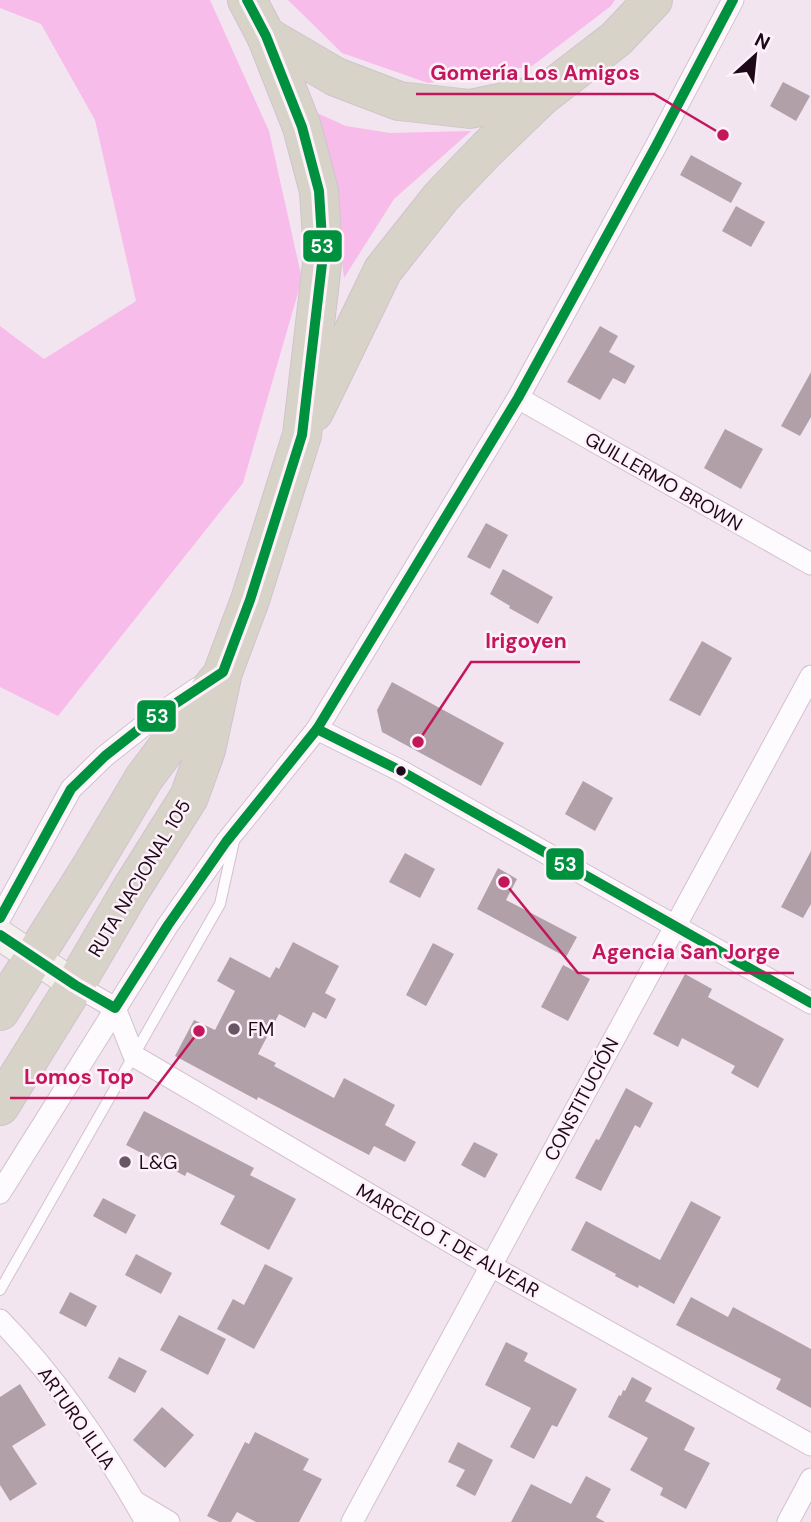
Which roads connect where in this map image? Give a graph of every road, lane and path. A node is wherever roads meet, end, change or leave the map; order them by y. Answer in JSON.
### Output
{"nodes":[{"id":1,"x":247,"y":0,"type":"edge"},
{"id":2,"x":653,"y":0,"type":"edge"},
{"id":3,"x":733,"y":0,"type":"edge"},
{"id":4,"x":266,"y":36,"type":"junction"},
{"id":5,"x":545,"y":93,"type":"junction"},
{"id":6,"x":518,"y":398,"type":"junction"},
{"id":7,"x":302,"y":435,"type":"junction"},
{"id":8,"x":811,"y":564,"type":"edge"},
{"id":9,"x":223,"y":672,"type":"junction"},
{"id":10,"x":811,"y":676,"type":"edge"},
{"id":11,"x":317,"y":729,"type":"junction"},
{"id":12,"x":237,"y":828,"type":"junction"},
{"id":13,"x":0,"y":918,"type":"edge"},
{"id":14,"x":675,"y":926,"type":"junction"},
{"id":15,"x":0,"y":935,"type":"edge"},
{"id":16,"x":34,"y":958,"type":"junction"},
{"id":17,"x":75,"y":985,"type":"junction"},
{"id":18,"x":811,"y":1003,"type":"edge"},
{"id":19,"x":115,"y":1007,"type":"junction"},
{"id":20,"x":0,"y":1011,"type":"edge"},
{"id":21,"x":134,"y":1056,"type":"junction"},
{"id":22,"x":0,"y":1106,"type":"edge"},
{"id":23,"x":0,"y":1193,"type":"edge"},
{"id":24,"x":491,"y":1266,"type":"junction"},
{"id":25,"x":0,"y":1290,"type":"edge"},
{"id":26,"x":0,"y":1320,"type":"edge"},
{"id":27,"x":811,"y":1445,"type":"edge"},
{"id":28,"x":811,"y":1479,"type":"edge"},
{"id":29,"x":135,"y":1502,"type":"junction"},
{"id":30,"x":146,"y":1522,"type":"edge"},
{"id":31,"x":169,"y":1522,"type":"edge"},
{"id":32,"x":352,"y":1522,"type":"edge"},
{"id":33,"x":788,"y":1522,"type":"edge"}],
"edges":[{"from":1,"to":4,"type":"highway","name":"RUTA NACIONAL 105"},
{"from":2,"to":5,"type":"highway"},
{"from":3,"to":6,"type":"street"},
{"from":4,"to":5,"type":"highway"},
{"from":4,"to":7,"type":"highway","name":"RUTA NACIONAL 105"},
{"from":5,"to":7,"type":"highway"},
{"from":6,"to":8,"type":"street","name":"GUILLERMO BROWN"},
{"from":6,"to":11,"type":"street"},
{"from":7,"to":9,"type":"highway","name":"RUTA NACIONAL 105"},
{"from":9,"to":13,"type":"street"},
{"from":9,"to":16,"type":"highway","name":"RUTA NACIONAL 105"},
{"from":9,"to":17,"type":"highway","name":"RUTA NACIONAL 105"},
{"from":10,"to":14,"type":"street","name":"CONSTITUCIÓN"},
{"from":11,"to":12,"type":"street"},
{"from":11,"to":14,"type":"street"},
{"from":12,"to":19,"type":"street"},
{"from":12,"to":21,"type":"lane"},
{"from":14,"to":18,"type":"street"},
{"from":14,"to":24,"type":"street","name":"CONSTITUCIÓN"},
{"from":15,"to":16,"type":"street"},
{"from":16,"to":17,"type":"street"},
{"from":16,"to":20,"type":"highway","name":"RUTA NACIONAL 105"},
{"from":17,"to":19,"type":"street"},
{"from":17,"to":22,"type":"highway","name":"RUTA NACIONAL 105"},
{"from":19,"to":21,"type":"street"},
{"from":19,"to":23,"type":"street"},
{"from":21,"to":24,"type":"street","name":"MARCELO T. DE ALVEAR"},
{"from":21,"to":25,"type":"lane"},
{"from":24,"to":27,"type":"street","name":"MARCELO T. DE ALVEAR"},
{"from":24,"to":32,"type":"street","name":"CONSTITUCIÓN"},
{"from":26,"to":29,"type":"street","name":"ARTURO ILLIA"},
{"from":28,"to":33,"type":"street"},
{"from":29,"to":30,"type":"street","name":"ARTURO ILLIA"},
{"from":29,"to":31,"type":"street"}]}
